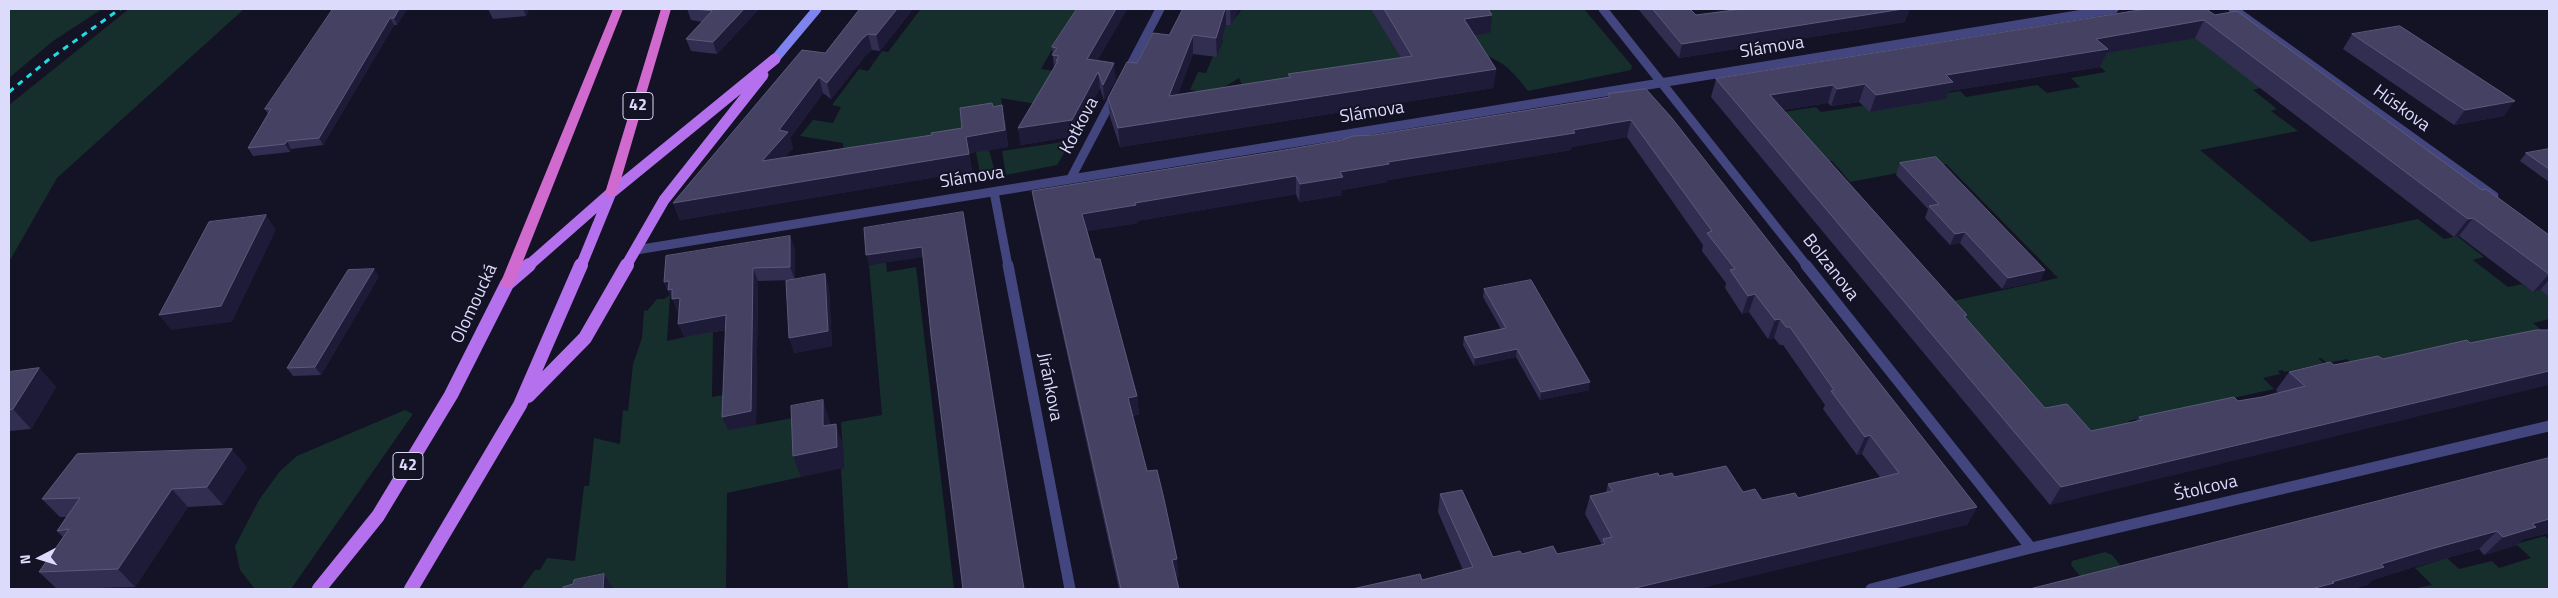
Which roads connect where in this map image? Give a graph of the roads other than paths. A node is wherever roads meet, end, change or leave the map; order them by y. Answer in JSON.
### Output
{"nodes":[{"id":1,"x":618,"y":9,"type":"edge"},
{"id":2,"x":666,"y":9,"type":"edge"},
{"id":3,"x":817,"y":9,"type":"edge"},
{"id":4,"x":1160,"y":9,"type":"edge"},
{"id":5,"x":1603,"y":9,"type":"edge"},
{"id":6,"x":2114,"y":9,"type":"edge"},
{"id":7,"x":2233,"y":9,"type":"edge"},
{"id":8,"x":775,"y":59,"type":"junction"},
{"id":9,"x":1663,"y":82,"type":"junction"},
{"id":10,"x":1071,"y":178,"type":"junction"},
{"id":11,"x":611,"y":192,"type":"junction"},
{"id":12,"x":994,"y":192,"type":"junction"},
{"id":13,"x":2501,"y":201,"type":"edge"},
{"id":14,"x":636,"y":250,"type":"junction"},
{"id":15,"x":507,"y":284,"type":"junction"},
{"id":16,"x":520,"y":405,"type":"junction"},
{"id":17,"x":2549,"y":426,"type":"edge"},
{"id":18,"x":2031,"y":548,"type":"junction"},
{"id":19,"x":319,"y":589,"type":"edge"},
{"id":20,"x":411,"y":589,"type":"edge"},
{"id":21,"x":1070,"y":589,"type":"edge"},
{"id":22,"x":1871,"y":589,"type":"edge"}],
"edges":[{"from":1,"to":15,"type":"highway","name":"Olomoucká","number":"42"},
{"from":2,"to":11,"type":"highway","number":"42"},
{"from":3,"to":8,"type":"main road"},
{"from":4,"to":10,"type":"street","name":"Kotkova"},
{"from":5,"to":9,"type":"street","name":"Bolzanova"},
{"from":6,"to":9,"type":"street","name":"Slámova"},
{"from":7,"to":13,"type":"street","name":"Húskova"},
{"from":8,"to":11,"type":"main road"},
{"from":8,"to":14,"type":"main road"},
{"from":9,"to":10,"type":"street","name":"Slámova"},
{"from":9,"to":18,"type":"street","name":"Bolzanova"},
{"from":10,"to":12,"type":"street","name":"Slámova"},
{"from":11,"to":15,"type":"main road"},
{"from":11,"to":16,"type":"main road","number":"42"},
{"from":12,"to":14,"type":"street","name":"Slámova"},
{"from":12,"to":21,"type":"street","name":"Jiránkova"},
{"from":14,"to":16,"type":"main road"},
{"from":15,"to":19,"type":"main road","name":"Olomoucká","number":"42"},
{"from":16,"to":20,"type":"main road","number":"42"},
{"from":17,"to":18,"type":"street","name":"Štolcova"},
{"from":18,"to":22,"type":"street","name":"Štolcova"}]}
